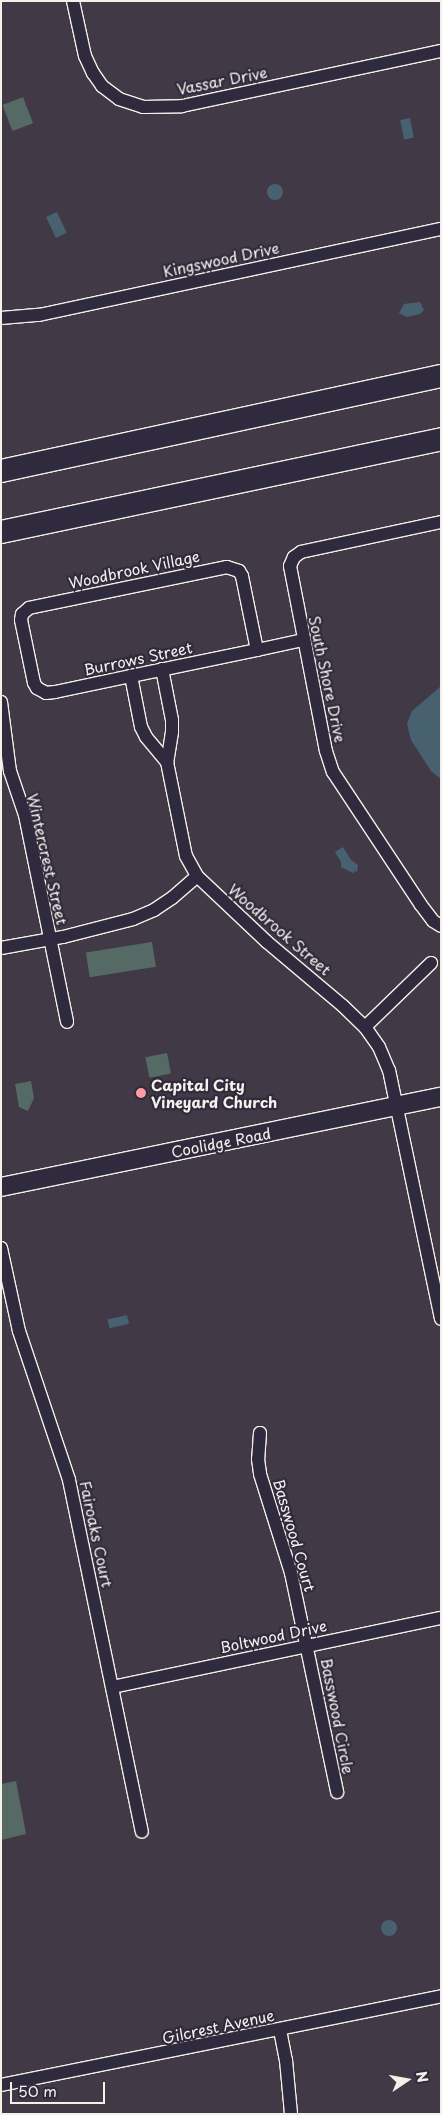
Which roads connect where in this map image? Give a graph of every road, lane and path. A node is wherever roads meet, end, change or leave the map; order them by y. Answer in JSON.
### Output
{"nodes":[{"id":1,"x":73,"y":1,"type":"edge"},
{"id":2,"x":441,"y":51,"type":"edge"},
{"id":3,"x":441,"y":229,"type":"edge"},
{"id":4,"x":5,"y":318,"type":"edge"},
{"id":5,"x":441,"y":376,"type":"edge"},
{"id":6,"x":441,"y":439,"type":"edge"},
{"id":7,"x":1,"y":471,"type":"edge"},
{"id":8,"x":441,"y":522,"type":"edge"},
{"id":9,"x":1,"y":532,"type":"edge"},
{"id":10,"x":29,"y":608,"type":"joint"},
{"id":11,"x":303,"y":640,"type":"junction"},
{"id":12,"x":257,"y":650,"type":"junction"},
{"id":13,"x":162,"y":669,"type":"junction"},
{"id":14,"x":130,"y":676,"type":"junction"},
{"id":15,"x":1,"y":702,"type":"edge"},
{"id":16,"x":172,"y":732,"type":"junction"},
{"id":17,"x":146,"y":737,"type":"junction"},
{"id":18,"x":167,"y":762,"type":"junction"},
{"id":19,"x":197,"y":876,"type":"junction"},
{"id":20,"x":441,"y":926,"type":"edge"},
{"id":21,"x":50,"y":939,"type":"junction"},
{"id":22,"x":1,"y":948,"type":"edge"},
{"id":23,"x":431,"y":963,"type":"dead end"},
{"id":24,"x":67,"y":1022,"type":"dead end"},
{"id":25,"x":365,"y":1027,"type":"junction"},
{"id":26,"x":441,"y":1097,"type":"edge"},
{"id":27,"x":397,"y":1107,"type":"junction"},
{"id":28,"x":1,"y":1187,"type":"edge"},
{"id":29,"x":1,"y":1248,"type":"edge"},
{"id":30,"x":441,"y":1319,"type":"edge"},
{"id":31,"x":260,"y":1433,"type":"dead end"},
{"id":32,"x":441,"y":1618,"type":"edge"},
{"id":33,"x":307,"y":1646,"type":"junction"},
{"id":34,"x":113,"y":1688,"type":"junction"},
{"id":35,"x":337,"y":1792,"type":"dead end"},
{"id":36,"x":142,"y":1832,"type":"dead end"},
{"id":37,"x":441,"y":1996,"type":"edge"},
{"id":38,"x":280,"y":2030,"type":"junction"},
{"id":39,"x":1,"y":2086,"type":"edge"},
{"id":40,"x":291,"y":2114,"type":"edge"}],
"edges":[{"from":1,"to":2,"type":"street","name":"Vassar Drive"},
{"from":3,"to":4,"type":"street","name":"Kingswood Drive"},
{"from":5,"to":7,"type":"highway"},
{"from":6,"to":9,"type":"highway"},
{"from":8,"to":11,"type":"street","name":"South Shore Drive"},
{"from":10,"to":12,"type":"street","name":"Woodbrook Village"},
{"from":10,"to":14,"type":"street","name":"Burrows Street"},
{"from":11,"to":12,"type":"street","name":"Burrows Street"},
{"from":11,"to":20,"type":"street","name":"South Shore Drive"},
{"from":12,"to":13,"type":"street","name":"Burrows Street"},
{"from":13,"to":14,"type":"street","name":"Burrows Street"},
{"from":13,"to":16,"type":"street","name":"Woodbrook Street"},
{"from":14,"to":17,"type":"street","name":"Woodbrook Street"},
{"from":15,"to":21,"type":"street","name":"Wintercrest Street"},
{"from":16,"to":17,"type":"street"},
{"from":16,"to":18,"type":"street","name":"Woodbrook Street"},
{"from":17,"to":18,"type":"street","name":"Woodbrook Street"},
{"from":18,"to":19,"type":"street","name":"Woodbrook Street"},
{"from":19,"to":21,"type":"street"},
{"from":19,"to":25,"type":"street","name":"Woodbrook Street"},
{"from":21,"to":22,"type":"street"},
{"from":21,"to":24,"type":"street","name":"Wintercrest Street"},
{"from":23,"to":25,"type":"street"},
{"from":25,"to":27,"type":"street","name":"Woodbrook Street"},
{"from":26,"to":27,"type":"street","name":"Coolidge Road"},
{"from":27,"to":28,"type":"street","name":"Coolidge Road"},
{"from":27,"to":30,"type":"street","name":"Woodbrook Street"},
{"from":29,"to":34,"type":"street","name":"Fairoaks Court"},
{"from":31,"to":33,"type":"street","name":"Basswood Court"},
{"from":32,"to":33,"type":"street","name":"Boltwood Drive"},
{"from":33,"to":34,"type":"street","name":"Boltwood Drive"},
{"from":33,"to":35,"type":"street","name":"Basswood Circle"},
{"from":34,"to":36,"type":"street","name":"Fairoaks Court"},
{"from":37,"to":38,"type":"street","name":"Gilcrest Avenue"},
{"from":38,"to":39,"type":"street","name":"Gilcrest Avenue"},
{"from":38,"to":40,"type":"street"}]}
